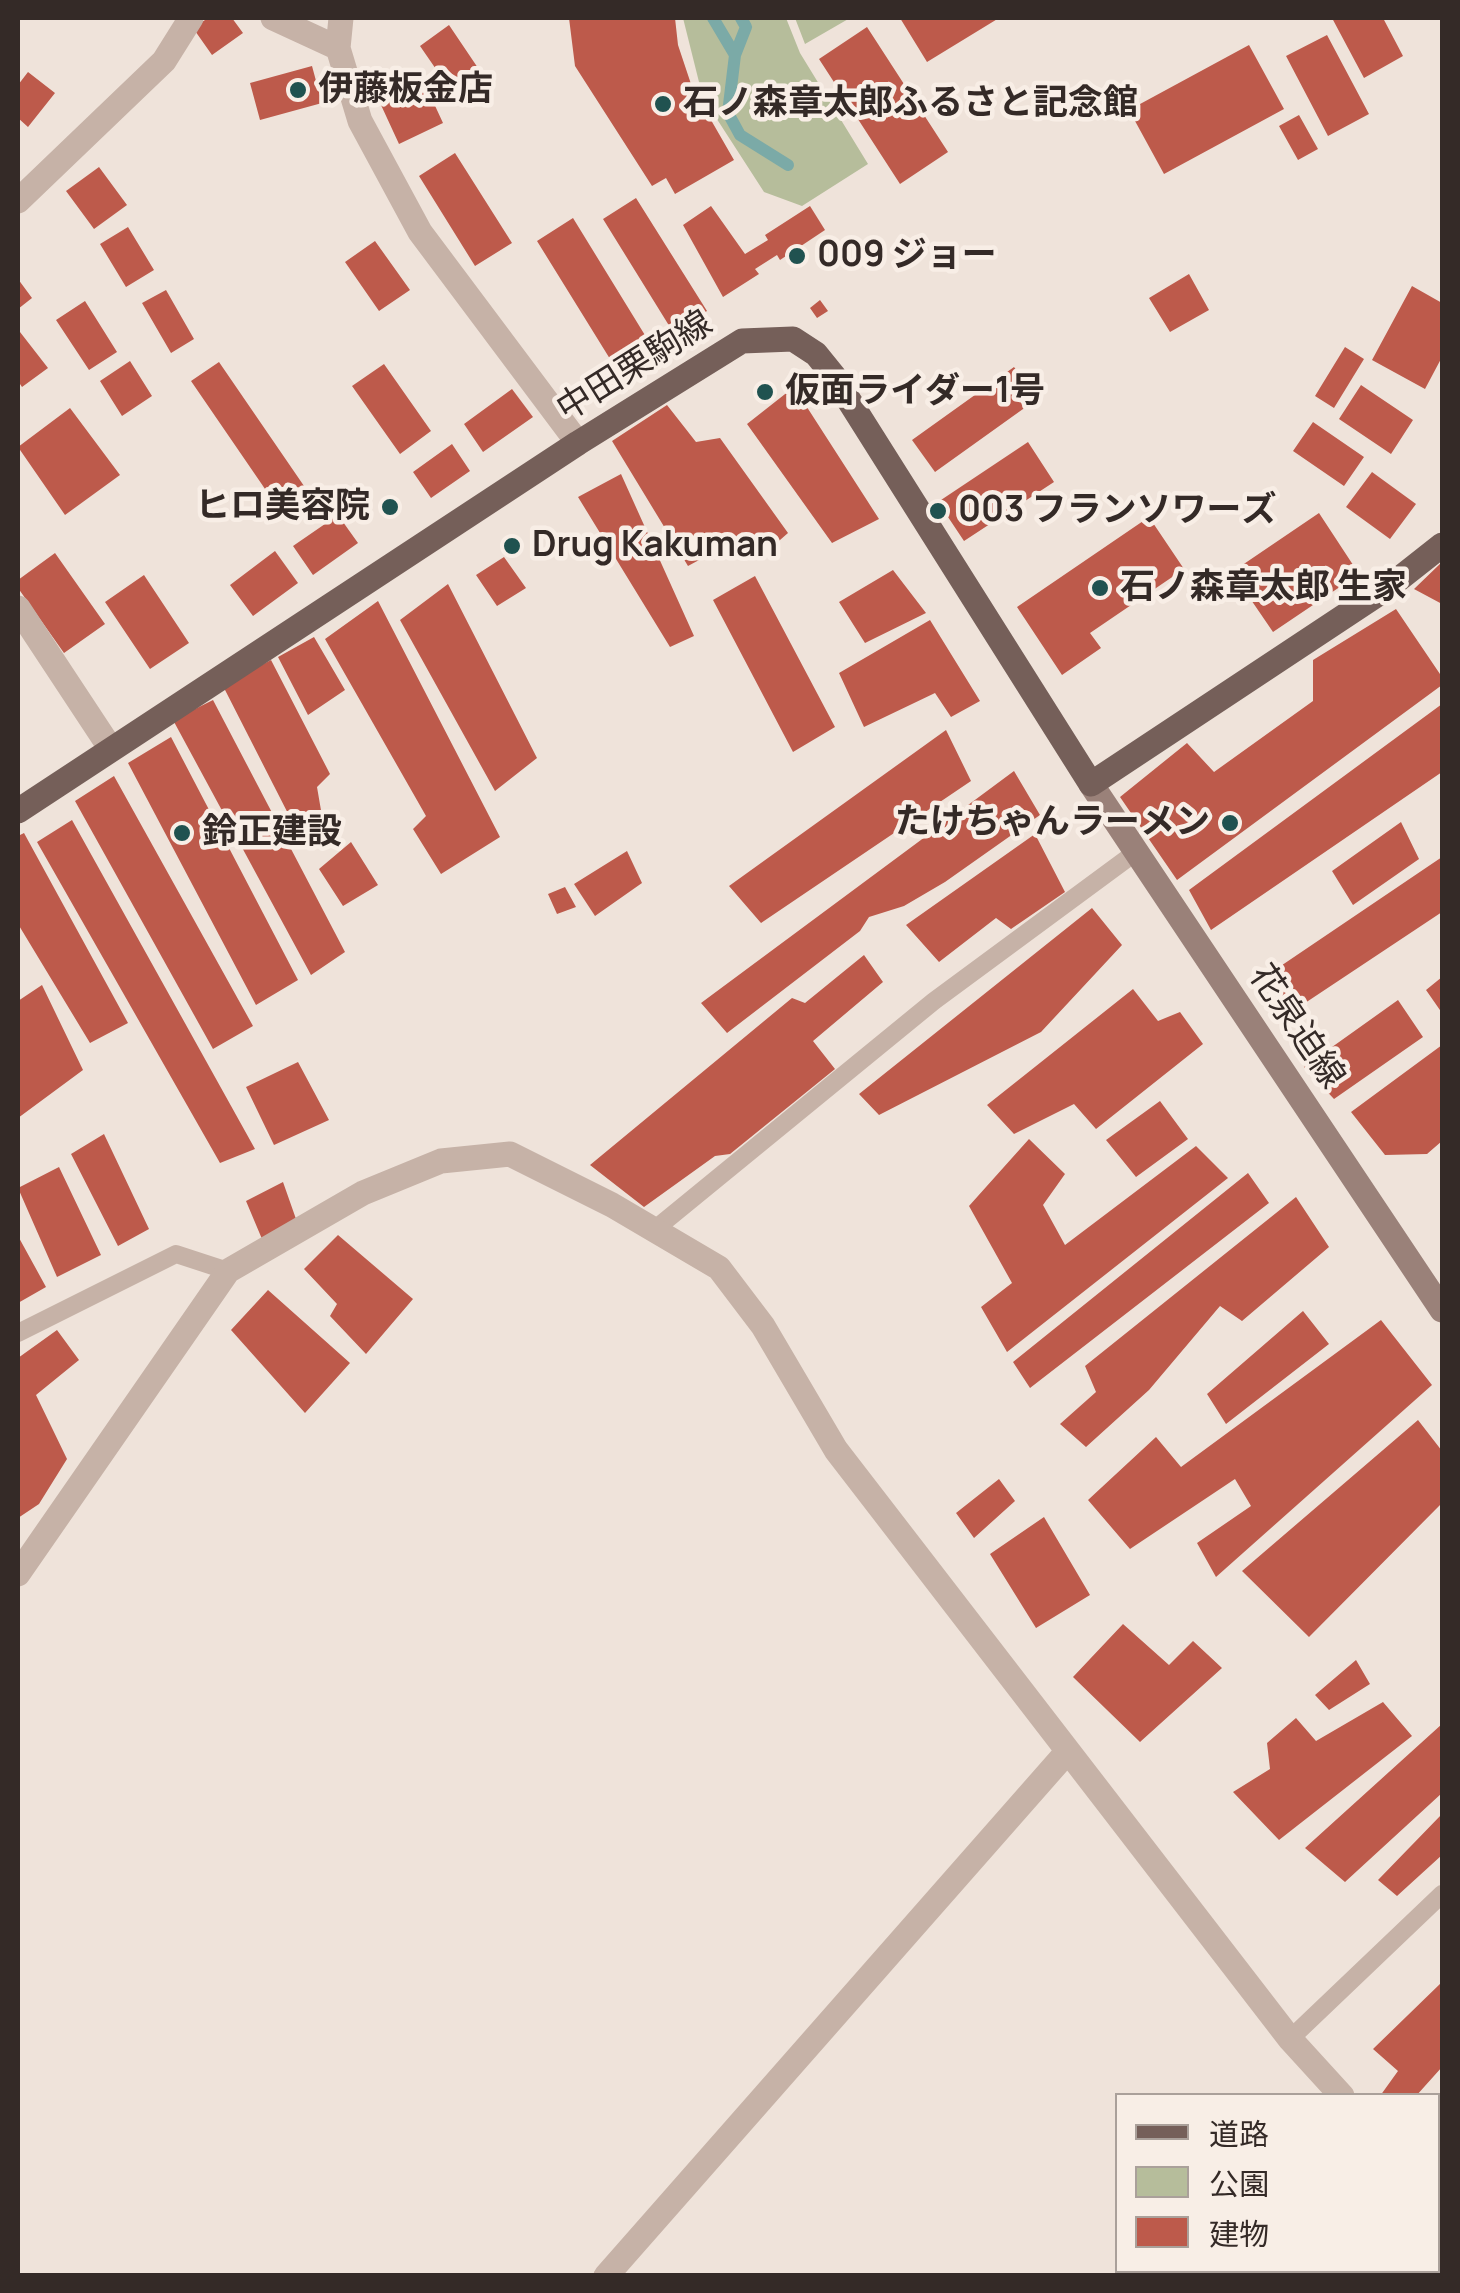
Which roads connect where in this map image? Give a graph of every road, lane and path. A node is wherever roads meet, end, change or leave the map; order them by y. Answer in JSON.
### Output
{"nodes":[{"id":1,"x":191,"y":18,"type":"edge"},
{"id":2,"x":273,"y":18,"type":"edge"},
{"id":3,"x":341,"y":18,"type":"edge"},
{"id":4,"x":338,"y":48,"type":"junction"},
{"id":5,"x":18,"y":201,"type":"edge"},
{"id":6,"x":578,"y":443,"type":"junction"},
{"id":7,"x":1442,"y":545,"type":"edge"},
{"id":8,"x":18,"y":608,"type":"edge"},
{"id":9,"x":111,"y":749,"type":"junction"},
{"id":10,"x":1091,"y":784,"type":"junction"},
{"id":11,"x":18,"y":811,"type":"edge"},
{"id":12,"x":1136,"y":852,"type":"junction"},
{"id":13,"x":654,"y":1230,"type":"junction"},
{"id":14,"x":228,"y":1272,"type":"junction"},
{"id":15,"x":1442,"y":1310,"type":"edge"},
{"id":16,"x":18,"y":1333,"type":"edge"},
{"id":17,"x":18,"y":1574,"type":"edge"},
{"id":18,"x":1068,"y":1752,"type":"junction"},
{"id":19,"x":1442,"y":1894,"type":"edge"},
{"id":20,"x":1290,"y":2038,"type":"junction"},
{"id":21,"x":1339,"y":2093,"type":"edge"},
{"id":22,"x":606,"y":2276,"type":"edge"}],
"edges":[{"from":1,"to":5,"type":"street"},
{"from":2,"to":4,"type":"street"},
{"from":3,"to":4,"type":"street"},
{"from":4,"to":6,"type":"street"},
{"from":6,"to":9,"type":"main road","name":"中田栗駒線"},
{"from":6,"to":10,"type":"main road","name":"中田栗駒線"},
{"from":7,"to":10,"type":"main road"},
{"from":8,"to":9,"type":"street"},
{"from":9,"to":11,"type":"main road","name":"中田栗駒線"},
{"from":10,"to":12,"type":"main road","name":"花泉迫線"},
{"from":12,"to":13,"type":"lane"},
{"from":12,"to":15,"type":"main road","name":"花泉迫線"},
{"from":13,"to":14,"type":"street"},
{"from":13,"to":18,"type":"street"},
{"from":14,"to":16,"type":"lane"},
{"from":14,"to":17,"type":"street"},
{"from":18,"to":20,"type":"street"},
{"from":18,"to":22,"type":"street"},
{"from":19,"to":20,"type":"lane"},
{"from":20,"to":21,"type":"street"}]}
